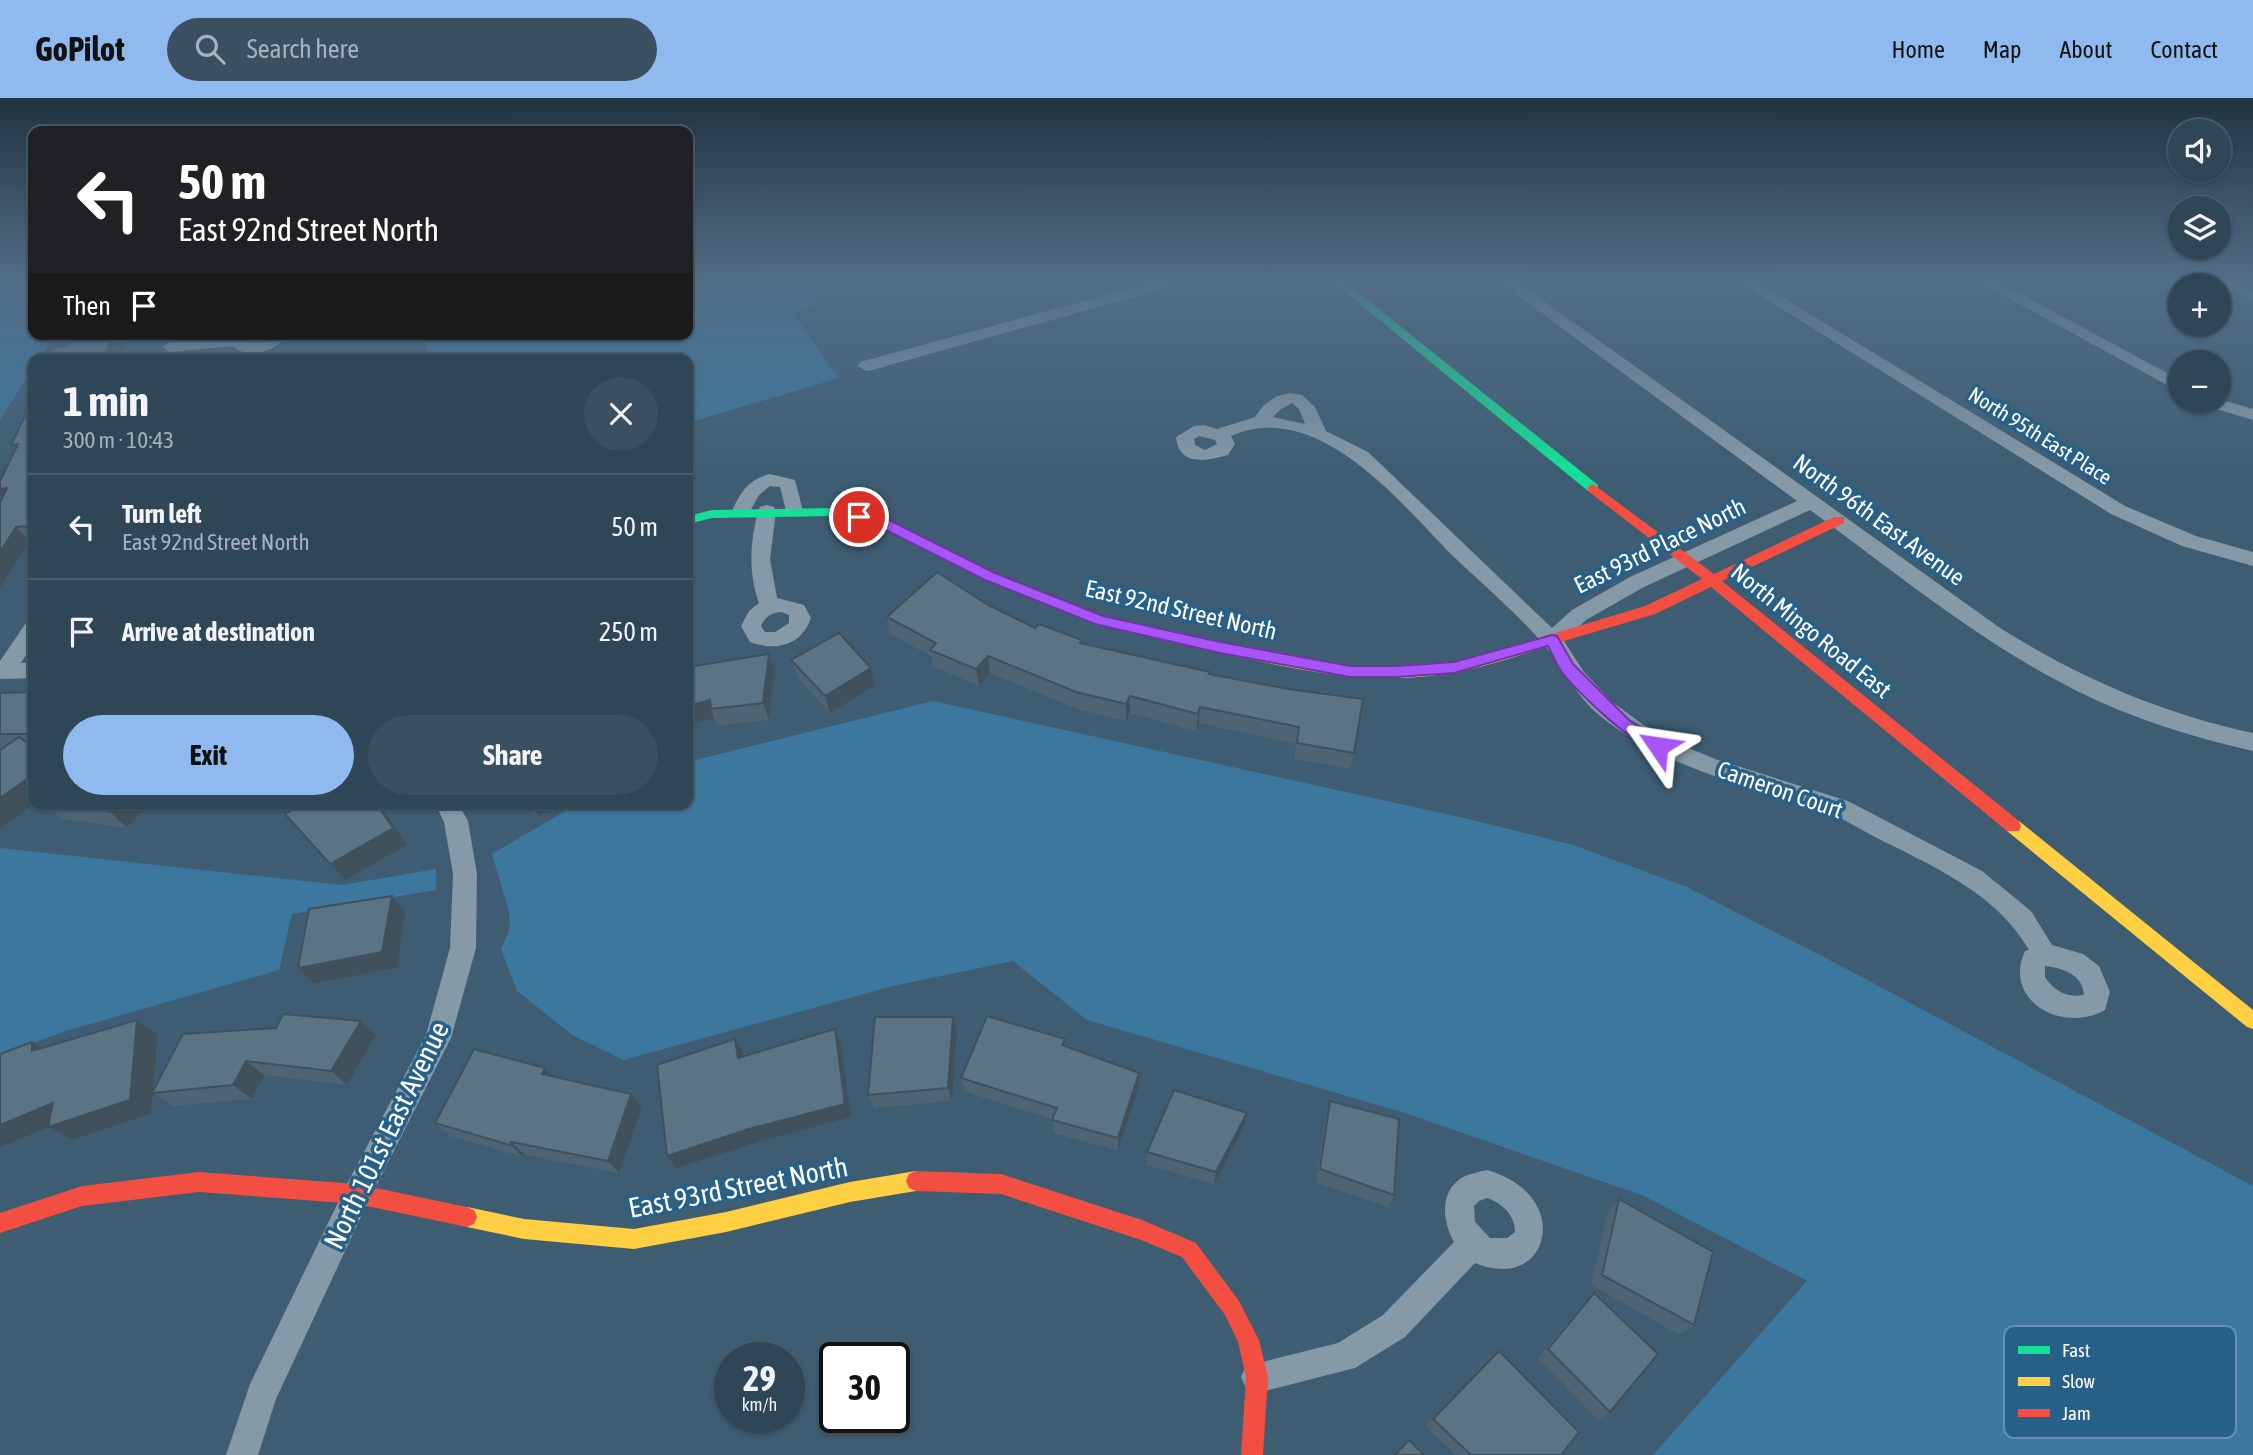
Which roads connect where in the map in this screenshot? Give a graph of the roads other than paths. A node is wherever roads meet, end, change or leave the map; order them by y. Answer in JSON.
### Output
{"nodes":[{"id":1,"x":190,"y":344,"type":"edge"},
{"id":2,"x":242,"y":344,"type":"edge"},
{"id":3,"x":267,"y":344,"type":"edge"},
{"id":4,"x":945,"y":344,"type":"edge"},
{"id":5,"x":1415,"y":344,"type":"edge"},
{"id":6,"x":1594,"y":344,"type":"edge"},
{"id":7,"x":1848,"y":344,"type":"edge"},
{"id":8,"x":2101,"y":344,"type":"edge"},
{"id":9,"x":171,"y":347,"type":"edge"},
{"id":10,"x":866,"y":366,"type":"dead end"},
{"id":11,"x":2168,"y":380,"type":"edge"},
{"id":12,"x":2231,"y":408,"type":"edge"},
{"id":13,"x":2253,"y":415,"type":"edge"},
{"id":14,"x":1220,"y":434,"type":"dead end"},
{"id":15,"x":1813,"y":502,"type":"junction"},
{"id":16,"x":767,"y":511,"type":"junction"},
{"id":17,"x":794,"y":511,"type":"junction"},
{"id":18,"x":740,"y":513,"type":"junction"},
{"id":19,"x":693,"y":519,"type":"edge"},
{"id":20,"x":1839,"y":520,"type":"junction"},
{"id":21,"x":1685,"y":558,"type":"junction"},
{"id":22,"x":2253,"y":559,"type":"edge"},
{"id":23,"x":1710,"y":579,"type":"junction"},
{"id":24,"x":770,"y":607,"type":"dead end"},
{"id":25,"x":28,"y":635,"type":"edge"},
{"id":26,"x":1552,"y":640,"type":"junction"},
{"id":27,"x":28,"y":670,"type":"edge"},
{"id":28,"x":3,"y":671,"type":"edge"},
{"id":29,"x":2253,"y":742,"type":"edge"},
{"id":30,"x":450,"y":809,"type":"edge"},
{"id":31,"x":2045,"y":955,"type":"dead end"},
{"id":32,"x":2253,"y":1021,"type":"edge"},
{"id":33,"x":357,"y":1194,"type":"junction"},
{"id":34,"x":0,"y":1223,"type":"edge"},
{"id":35,"x":1472,"y":1244,"type":"dead end"},
{"id":36,"x":1257,"y":1377,"type":"junction"},
{"id":37,"x":242,"y":1455,"type":"edge"},
{"id":38,"x":1252,"y":1455,"type":"edge"}],
"edges":[{"from":1,"to":9,"type":"street"},
{"from":2,"to":3,"type":"street"},
{"from":4,"to":10,"type":"street"},
{"from":5,"to":21,"type":"street","name":"North Mingo Road East"},
{"from":6,"to":15,"type":"street","name":"North 96th East Avenue"},
{"from":7,"to":22,"type":"street","name":"North 95th East Place"},
{"from":8,"to":11,"type":"street"},
{"from":12,"to":13,"type":"street"},
{"from":14,"to":26,"type":"street","name":"Cameron Court"},
{"from":15,"to":20,"type":"street","name":"North 96th East Avenue"},
{"from":15,"to":21,"type":"street","name":"East 93rd Place North"},
{"from":16,"to":17,"type":"street","name":"East 92nd Street North"},
{"from":16,"to":18,"type":"street","name":"East 92nd Street North"},
{"from":16,"to":24,"type":"street"},
{"from":17,"to":18,"type":"street"},
{"from":17,"to":26,"type":"street","name":"East 92nd Street North"},
{"from":18,"to":19,"type":"street","name":"East 92nd Street North"},
{"from":20,"to":23,"type":"street","name":"East 93rd Place North"},
{"from":20,"to":29,"type":"street","name":"North 96th East Avenue"},
{"from":21,"to":23,"type":"street","name":"North Mingo Road East"},
{"from":21,"to":26,"type":"street","name":"East 93rd Place North"},
{"from":23,"to":26,"type":"street","name":"East 93rd Place North"},
{"from":23,"to":32,"type":"street","name":"North Mingo Road East"},
{"from":25,"to":28,"type":"street"},
{"from":26,"to":31,"type":"street","name":"Cameron Court"},
{"from":27,"to":28,"type":"street"},
{"from":30,"to":33,"type":"street","name":"North 101st East Avenue"},
{"from":33,"to":34,"type":"street","name":"East 93rd Street North"},
{"from":33,"to":36,"type":"street","name":"East 93rd Street North"},
{"from":33,"to":37,"type":"street","name":"North 101st East Avenue"},
{"from":35,"to":36,"type":"street"},
{"from":36,"to":38,"type":"street"}]}
